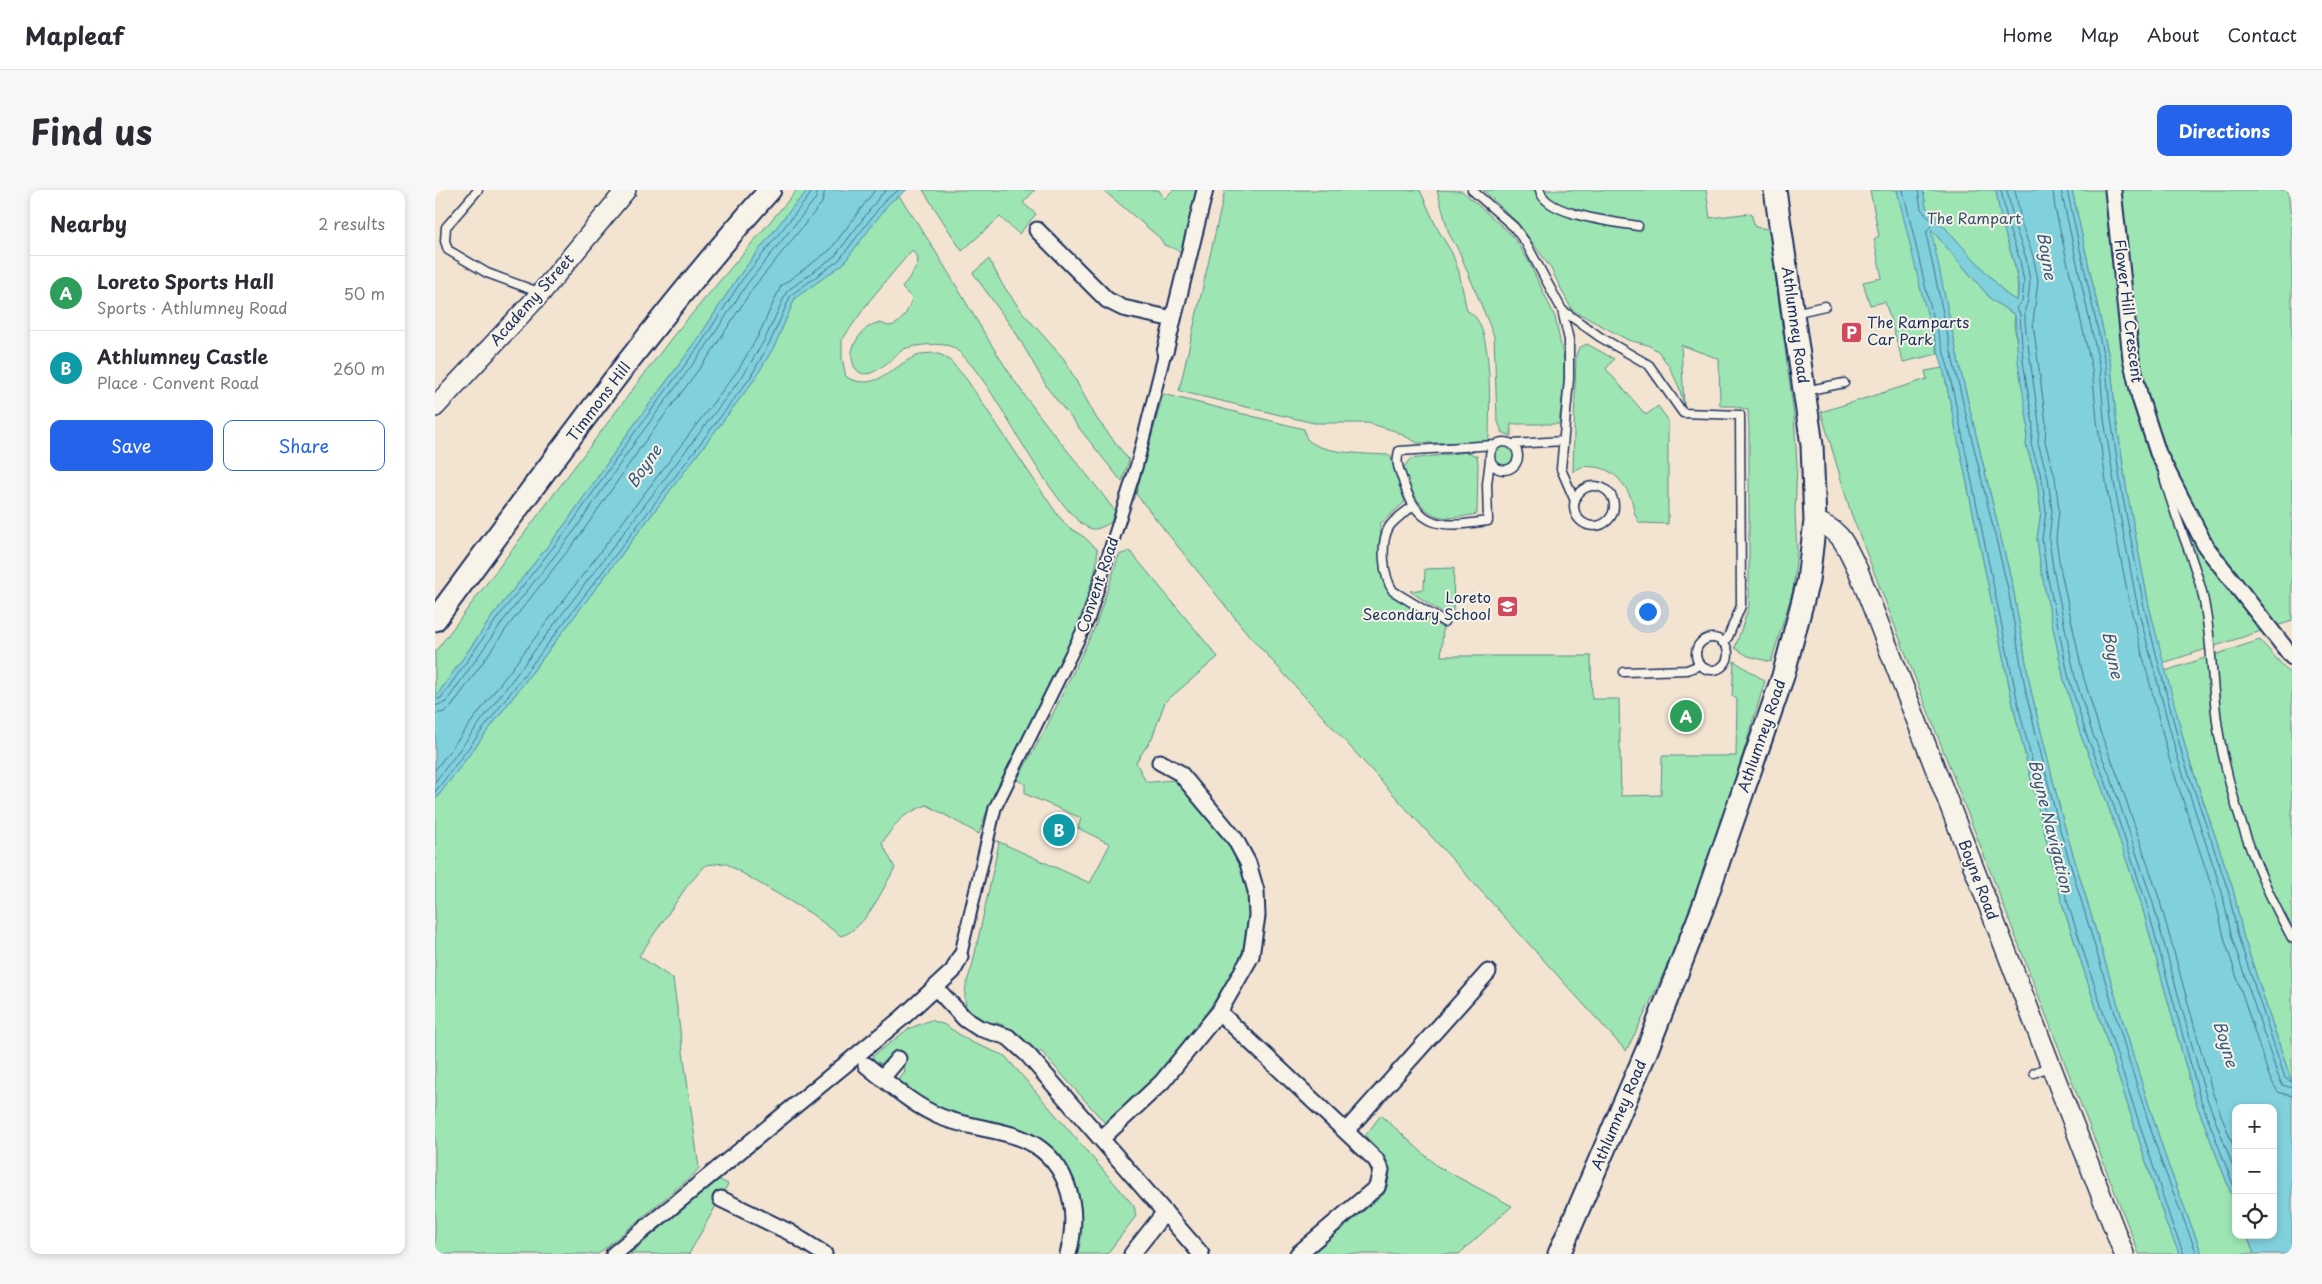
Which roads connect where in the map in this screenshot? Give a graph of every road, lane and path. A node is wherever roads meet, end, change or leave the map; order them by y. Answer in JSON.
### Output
{"nodes":[{"id":1,"x":478,"y":190,"type":"edge"},
{"id":2,"x":627,"y":190,"type":"edge"},
{"id":3,"x":770,"y":190,"type":"edge"},
{"id":4,"x":1205,"y":190,"type":"edge"},
{"id":5,"x":1472,"y":190,"type":"edge"},
{"id":6,"x":1540,"y":190,"type":"edge"},
{"id":7,"x":1775,"y":190,"type":"edge"},
{"id":8,"x":2113,"y":190,"type":"edge"},
{"id":9,"x":1638,"y":226,"type":"dead end"},
{"id":10,"x":1037,"y":230,"type":"dead end"},
{"id":11,"x":541,"y":293,"type":"junction"},
{"id":12,"x":1825,"y":306,"type":"dead end"},
{"id":13,"x":1562,"y":310,"type":"junction"},
{"id":14,"x":1794,"y":313,"type":"junction"},
{"id":15,"x":1173,"y":319,"type":"junction"},
{"id":16,"x":1165,"y":352,"type":"joint"},
{"id":17,"x":1844,"y":383,"type":"dead end"},
{"id":18,"x":1805,"y":391,"type":"junction"},
{"id":19,"x":435,"y":407,"type":"edge"},
{"id":20,"x":1563,"y":441,"type":"junction"},
{"id":21,"x":1513,"y":444,"type":"junction"},
{"id":22,"x":1495,"y":445,"type":"junction"},
{"id":23,"x":2158,"y":453,"type":"junction"},
{"id":24,"x":1490,"y":460,"type":"junction"},
{"id":25,"x":1575,"y":500,"type":"junction"},
{"id":26,"x":1413,"y":506,"type":"junction"},
{"id":27,"x":1815,"y":521,"type":"junction"},
{"id":28,"x":435,"y":620,"type":"edge"},
{"id":29,"x":1444,"y":622,"type":"dead end"},
{"id":30,"x":1723,"y":643,"type":"junction"},
{"id":31,"x":2292,"y":658,"type":"edge"},
{"id":32,"x":1700,"y":665,"type":"junction"},
{"id":33,"x":1624,"y":672,"type":"dead end"},
{"id":34,"x":1160,"y":762,"type":"dead end"},
{"id":35,"x":2292,"y":938,"type":"edge"},
{"id":36,"x":960,"y":958,"type":"joint"},
{"id":37,"x":1488,"y":972,"type":"dead end"},
{"id":38,"x":936,"y":988,"type":"junction"},
{"id":39,"x":1219,"y":1012,"type":"junction"},
{"id":40,"x":898,"y":1059,"type":"dead end"},
{"id":41,"x":866,"y":1065,"type":"dead end"},
{"id":42,"x":883,"y":1078,"type":"junction"},
{"id":43,"x":1345,"y":1131,"type":"junction"},
{"id":44,"x":1101,"y":1140,"type":"junction"},
{"id":45,"x":721,"y":1199,"type":"dead end"},
{"id":46,"x":1165,"y":1212,"type":"junction"},
{"id":47,"x":614,"y":1254,"type":"edge"},
{"id":48,"x":824,"y":1254,"type":"edge"},
{"id":49,"x":1068,"y":1254,"type":"edge"},
{"id":50,"x":1131,"y":1254,"type":"edge"},
{"id":51,"x":1201,"y":1254,"type":"edge"},
{"id":52,"x":1298,"y":1254,"type":"edge"},
{"id":53,"x":1559,"y":1254,"type":"edge"},
{"id":54,"x":2124,"y":1254,"type":"edge"}],
"edges":[{"from":1,"to":11,"type":"lane"},
{"from":2,"to":11,"type":"street","name":"Academy Street"},
{"from":3,"to":28,"type":"main road","name":"Timmons Hill"},
{"from":4,"to":15,"type":"street","name":"Convent Road"},
{"from":5,"to":13,"type":"lane"},
{"from":6,"to":9,"type":"lane"},
{"from":7,"to":14,"type":"main road","name":"Athlumney Road"},
{"from":8,"to":23,"type":"street","name":"Flower Hill Crescent"},
{"from":10,"to":15,"type":"street"},
{"from":11,"to":19,"type":"street","name":"Academy Street"},
{"from":12,"to":14,"type":"lane"},
{"from":13,"to":20,"type":"lane"},
{"from":13,"to":30,"type":"lane"},
{"from":14,"to":18,"type":"main road","name":"Athlumney Road"},
{"from":15,"to":16,"type":"street","name":"Convent Road"},
{"from":16,"to":36,"type":"street","name":"Convent Road"},
{"from":17,"to":18,"type":"lane"},
{"from":18,"to":27,"type":"main road","name":"Athlumney Road"},
{"from":20,"to":21,"type":"lane"},
{"from":20,"to":25,"type":"lane"},
{"from":21,"to":22,"type":"lane"},
{"from":21,"to":24,"type":"lane"},
{"from":22,"to":24,"type":"lane"},
{"from":22,"to":26,"type":"lane"},
{"from":23,"to":31,"type":"street","name":"Flower Hill Crescent"},
{"from":23,"to":35,"type":"lane"},
{"from":24,"to":26,"type":"lane"},
{"from":25,"to":25,"type":"lane"},
{"from":26,"to":29,"type":"lane"},
{"from":27,"to":53,"type":"main road","name":"Athlumney Road"},
{"from":27,"to":54,"type":"street","name":"Boyne Road"},
{"from":30,"to":32,"type":"lane"},
{"from":30,"to":32,"type":"lane"},
{"from":32,"to":33,"type":"lane"},
{"from":34,"to":39,"type":"street"},
{"from":36,"to":38,"type":"street","name":"Convent Road"},
{"from":37,"to":43,"type":"street"},
{"from":38,"to":44,"type":"street"},
{"from":38,"to":47,"type":"street","name":"Convent Road"},
{"from":39,"to":43,"type":"street"},
{"from":39,"to":44,"type":"street"},
{"from":40,"to":42,"type":"street"},
{"from":41,"to":42,"type":"street"},
{"from":42,"to":49,"type":"street"},
{"from":43,"to":52,"type":"street"},
{"from":44,"to":46,"type":"street"},
{"from":45,"to":48,"type":"street"},
{"from":46,"to":50,"type":"street"},
{"from":46,"to":51,"type":"street"}]}
